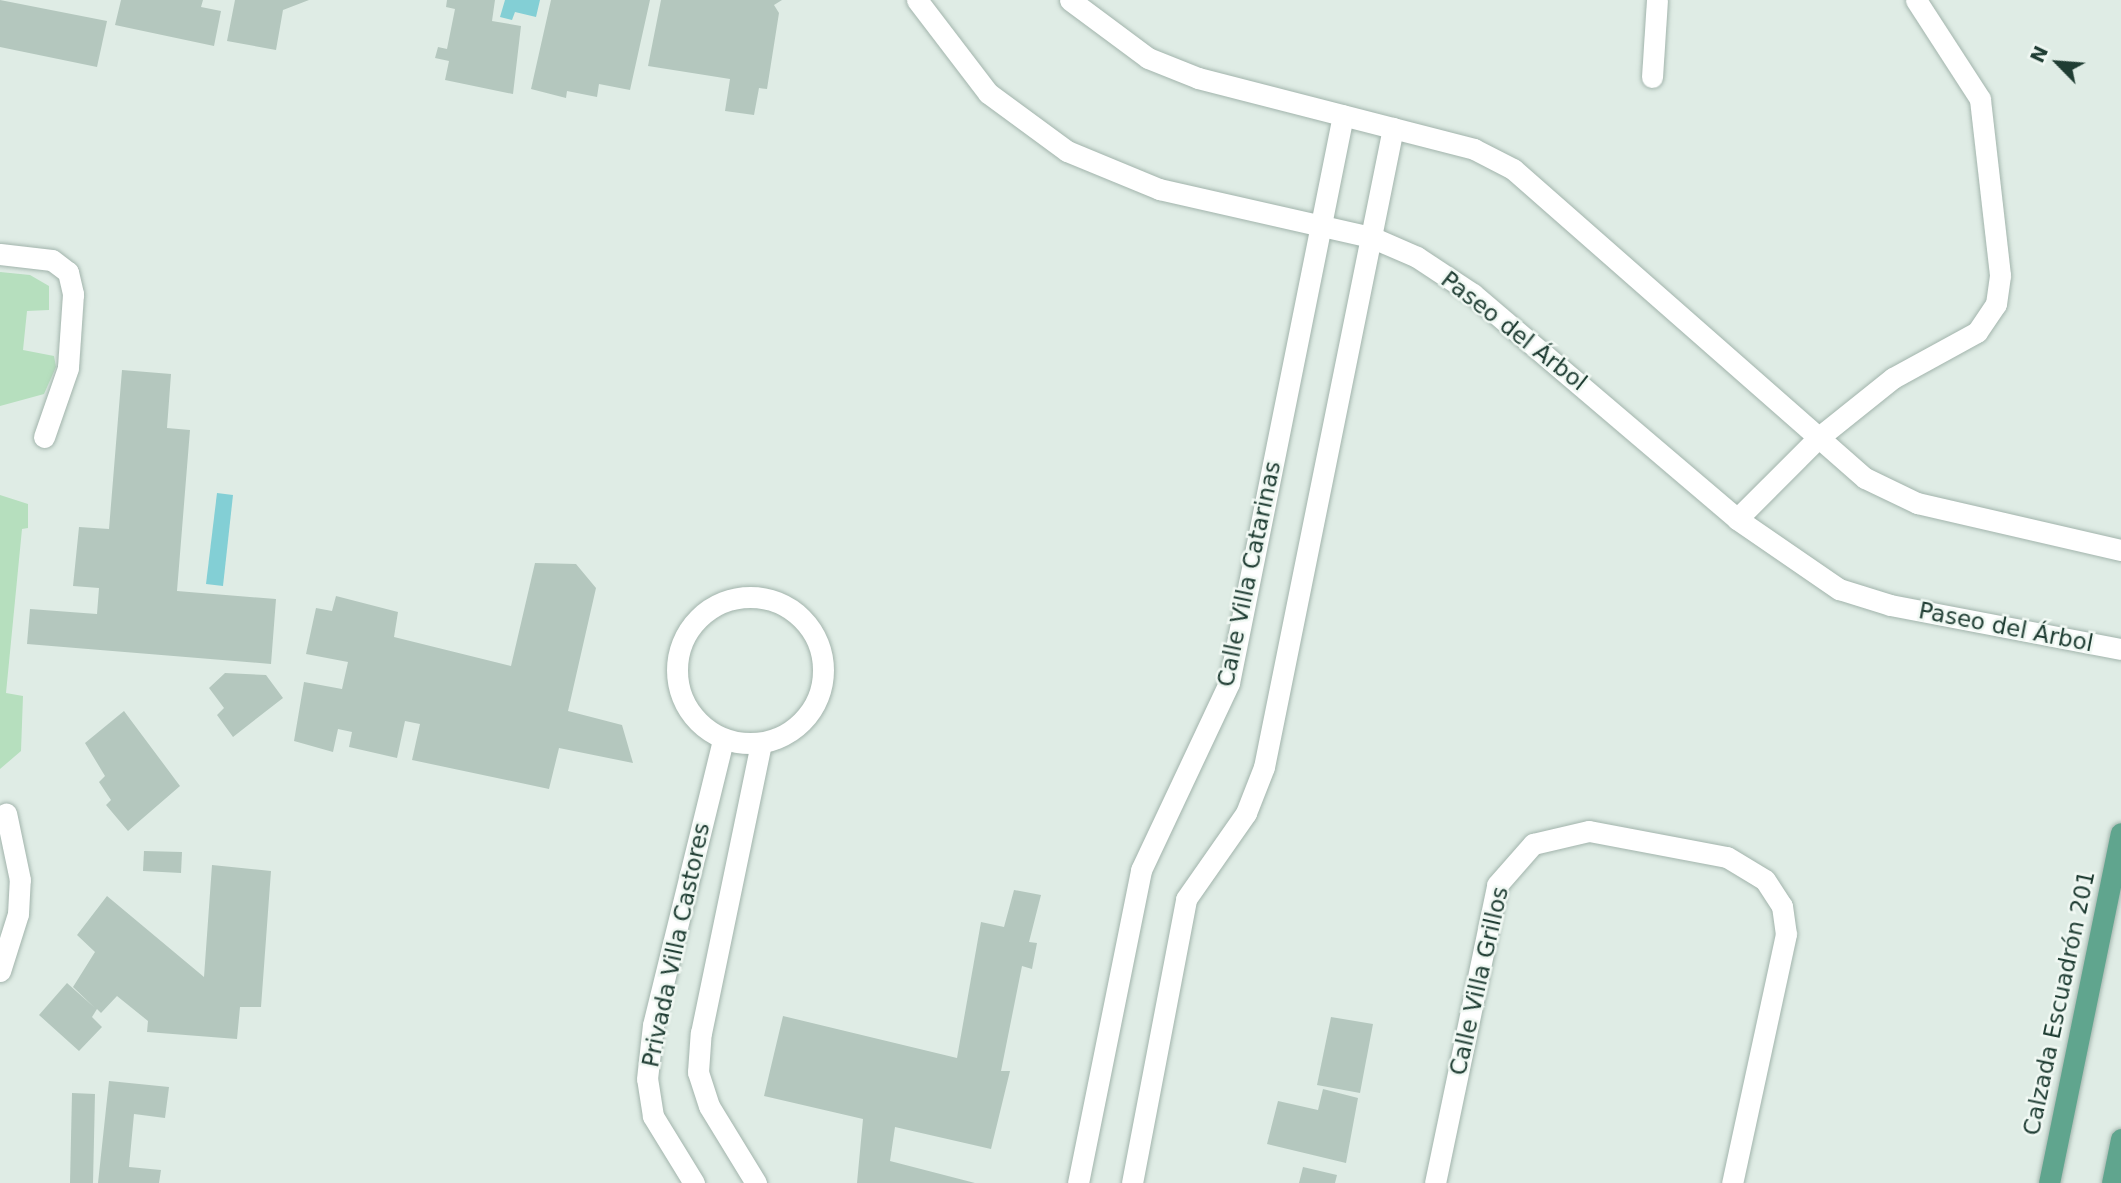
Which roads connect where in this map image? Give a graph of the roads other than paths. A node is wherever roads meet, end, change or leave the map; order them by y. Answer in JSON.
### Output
{"nodes":[{"id":1,"x":917,"y":0,"type":"edge"},
{"id":2,"x":1070,"y":0,"type":"edge"},
{"id":3,"x":1657,"y":0,"type":"edge"},
{"id":4,"x":1916,"y":0,"type":"edge"},
{"id":5,"x":1652,"y":77,"type":"dead end"},
{"id":6,"x":1343,"y":115,"type":"junction"},
{"id":7,"x":1393,"y":128,"type":"junction"},
{"id":8,"x":1321,"y":226,"type":"junction"},
{"id":9,"x":1371,"y":237,"type":"junction"},
{"id":10,"x":0,"y":254,"type":"edge"},
{"id":11,"x":44,"y":438,"type":"dead end"},
{"id":12,"x":1818,"y":438,"type":"junction"},
{"id":13,"x":1737,"y":519,"type":"junction"},
{"id":14,"x":2121,"y":550,"type":"edge"},
{"id":15,"x":2121,"y":649,"type":"edge"},
{"id":16,"x":723,"y":738,"type":"junction"},
{"id":17,"x":761,"y":743,"type":"junction"},
{"id":18,"x":6,"y":813,"type":"dead end"},
{"id":19,"x":2121,"y":833,"type":"edge"},
{"id":20,"x":0,"y":971,"type":"edge"},
{"id":21,"x":2121,"y":1139,"type":"edge"},
{"id":22,"x":694,"y":1183,"type":"edge"},
{"id":23,"x":756,"y":1183,"type":"edge"},
{"id":24,"x":1078,"y":1183,"type":"edge"},
{"id":25,"x":1132,"y":1183,"type":"edge"},
{"id":26,"x":1435,"y":1183,"type":"edge"},
{"id":27,"x":1732,"y":1183,"type":"edge"},
{"id":28,"x":2049,"y":1183,"type":"edge"},
{"id":29,"x":2112,"y":1183,"type":"edge"}],
"edges":[{"from":1,"to":8,"type":"street","name":"Paseo del Árbol"},
{"from":2,"to":6,"type":"street"},
{"from":3,"to":5,"type":"street"},
{"from":4,"to":12,"type":"street"},
{"from":6,"to":7,"type":"street"},
{"from":6,"to":8,"type":"street","name":"Calle Villa Catarinas"},
{"from":7,"to":9,"type":"street"},
{"from":7,"to":12,"type":"street"},
{"from":8,"to":9,"type":"street","name":"Paseo del Árbol"},
{"from":8,"to":24,"type":"street","name":"Calle Villa Catarinas"},
{"from":9,"to":13,"type":"street","name":"Paseo del Árbol"},
{"from":9,"to":25,"type":"street"},
{"from":10,"to":11,"type":"street"},
{"from":12,"to":13,"type":"street"},
{"from":12,"to":14,"type":"street"},
{"from":13,"to":15,"type":"street","name":"Paseo del Árbol"},
{"from":16,"to":17,"type":"street"},
{"from":16,"to":17,"type":"street"},
{"from":16,"to":22,"type":"street","name":"Privada Villa Castores"},
{"from":17,"to":23,"type":"street","name":"Privada Villa Castores"},
{"from":18,"to":20,"type":"street"},
{"from":19,"to":28,"type":"main road","name":"Calzada Escuadrón 201"},
{"from":21,"to":29,"type":"main road"},
{"from":26,"to":27,"type":"street","name":"Calle Villa Grillos"}]}
